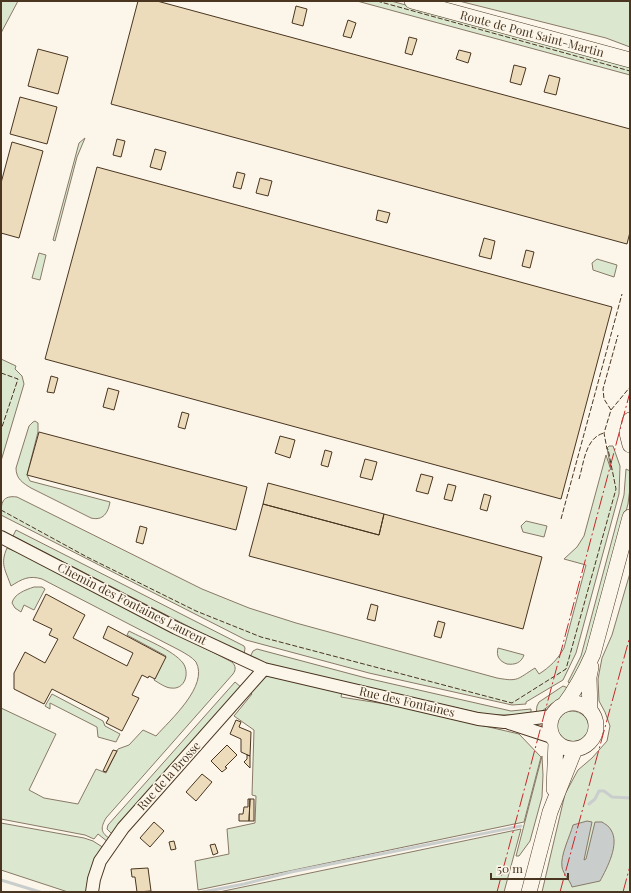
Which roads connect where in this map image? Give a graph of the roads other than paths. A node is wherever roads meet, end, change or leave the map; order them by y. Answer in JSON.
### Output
{"nodes":[{"id":1,"x":412,"y":1,"type":"edge"},
{"id":2,"x":630,"y":60,"type":"edge"},
{"id":3,"x":630,"y":420,"type":"edge"},
{"id":4,"x":630,"y":445,"type":"edge"},
{"id":5,"x":630,"y":517,"type":"edge"},
{"id":6,"x":1,"y":537,"type":"edge"},
{"id":7,"x":593,"y":654,"type":"junction"},
{"id":8,"x":264,"y":669,"type":"junction"},
{"id":9,"x":564,"y":705,"type":"junction"},
{"id":10,"x":590,"y":711,"type":"junction"},
{"id":11,"x":552,"y":716,"type":"junction"},
{"id":12,"x":504,"y":722,"type":"junction"},
{"id":13,"x":554,"y":740,"type":"junction"},
{"id":14,"x":575,"y":749,"type":"junction"},
{"id":15,"x":550,"y":812,"type":"junction"},
{"id":16,"x":92,"y":892,"type":"edge"},
{"id":17,"x":529,"y":892,"type":"edge"}],
"edges":[{"from":1,"to":2,"type":"main road","name":"Route de Pont Saint-Martin"},
{"from":3,"to":4,"type":"main road"},
{"from":5,"to":7,"type":"main road"},
{"from":6,"to":8,"type":"street","name":"Chemin des Fontaines Laurent"},
{"from":7,"to":9,"type":"main road"},
{"from":7,"to":10,"type":"main road"},
{"from":8,"to":12,"type":"street","name":"Rue des Fontaines"},
{"from":8,"to":16,"type":"street","name":"Rue de la Brosse"},
{"from":9,"to":10,"type":"main road"},
{"from":9,"to":11,"type":"main road"},
{"from":10,"to":14,"type":"main road"},
{"from":11,"to":12,"type":"street","name":"Rue des Fontaines"},
{"from":11,"to":13,"type":"main road"},
{"from":12,"to":13,"type":"street"},
{"from":13,"to":14,"type":"main road"},
{"from":13,"to":15,"type":"main road"},
{"from":14,"to":15,"type":"main road"},
{"from":15,"to":17,"type":"main road"}]}
